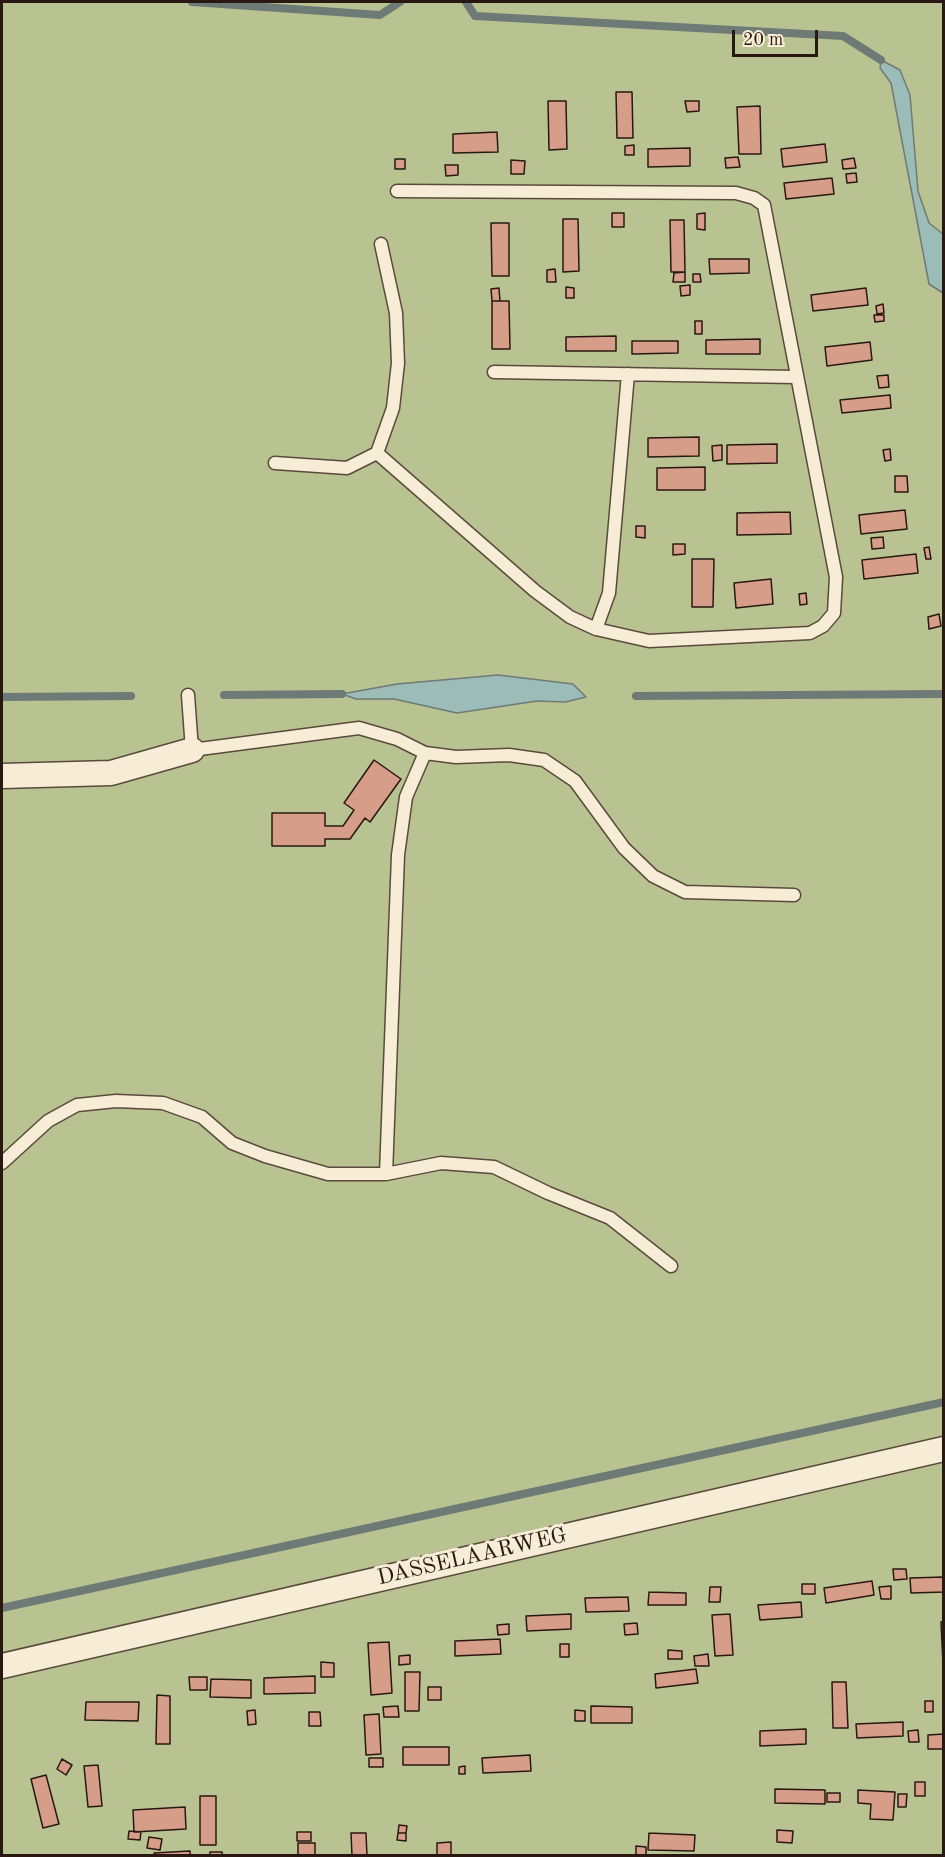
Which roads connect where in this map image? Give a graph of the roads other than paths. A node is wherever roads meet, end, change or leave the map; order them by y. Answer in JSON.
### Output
{"nodes":[{"id":1,"x":397,"y":191,"type":"dead end"},
{"id":2,"x":381,"y":244,"type":"dead end"},
{"id":3,"x":494,"y":372,"type":"dead end"},
{"id":4,"x":628,"y":374,"type":"junction"},
{"id":5,"x":796,"y":377,"type":"junction"},
{"id":6,"x":377,"y":453,"type":"junction"},
{"id":7,"x":275,"y":463,"type":"dead end"},
{"id":8,"x":596,"y":629,"type":"junction"},
{"id":9,"x":188,"y":695,"type":"dead end"},
{"id":10,"x":192,"y":750,"type":"junction"},
{"id":11,"x":425,"y":753,"type":"junction"},
{"id":12,"x":2,"y":776,"type":"edge"},
{"id":13,"x":794,"y":895,"type":"dead end"},
{"id":14,"x":2,"y":1163,"type":"edge"},
{"id":15,"x":386,"y":1174,"type":"junction"},
{"id":16,"x":670,"y":1266,"type":"dead end"},
{"id":17,"x":944,"y":1449,"type":"edge"},
{"id":18,"x":2,"y":1666,"type":"edge"}],
"edges":[{"from":1,"to":5,"type":"lane"},
{"from":2,"to":6,"type":"lane"},
{"from":3,"to":4,"type":"lane"},
{"from":4,"to":5,"type":"lane"},
{"from":4,"to":8,"type":"lane"},
{"from":5,"to":8,"type":"lane"},
{"from":6,"to":7,"type":"lane"},
{"from":6,"to":8,"type":"lane"},
{"from":9,"to":10,"type":"lane"},
{"from":10,"to":11,"type":"lane"},
{"from":10,"to":12,"type":"street"},
{"from":11,"to":13,"type":"lane"},
{"from":11,"to":15,"type":"lane"},
{"from":14,"to":15,"type":"lane"},
{"from":15,"to":16,"type":"lane"},
{"from":17,"to":18,"type":"street","name":"DASSELAARWEG"}]}
